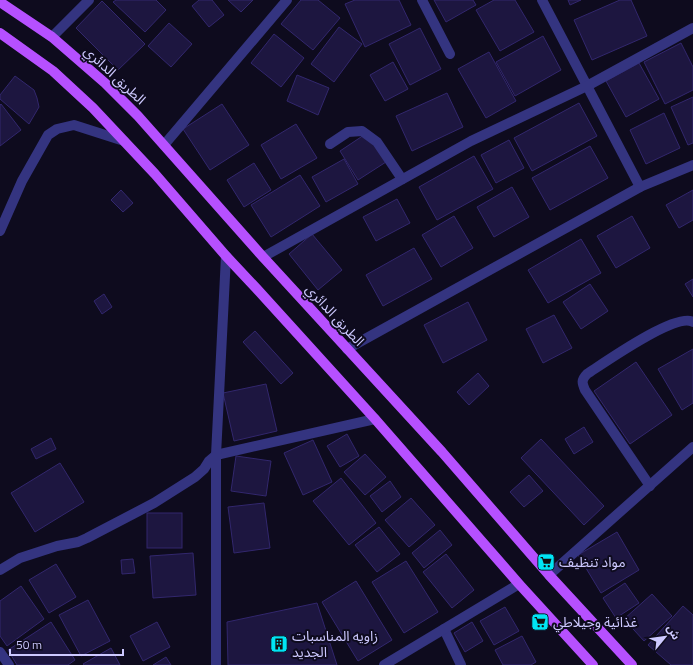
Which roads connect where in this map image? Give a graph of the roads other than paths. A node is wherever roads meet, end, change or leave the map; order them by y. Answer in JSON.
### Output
{"nodes":[{"id":1,"x":89,"y":0,"type":"edge"},
{"id":2,"x":287,"y":0,"type":"edge"},
{"id":3,"x":422,"y":0,"type":"edge"},
{"id":4,"x":542,"y":0,"type":"edge"},
{"id":5,"x":0,"y":2,"type":"edge"},
{"id":6,"x":693,"y":28,"type":"edge"},
{"id":7,"x":0,"y":33,"type":"edge"},
{"id":8,"x":52,"y":37,"type":"junction"},
{"id":9,"x":450,"y":54,"type":"dead end"},
{"id":10,"x":587,"y":86,"type":"junction"},
{"id":11,"x":124,"y":140,"type":"junction"},
{"id":12,"x":164,"y":144,"type":"junction"},
{"id":13,"x":330,"y":144,"type":"dead end"},
{"id":14,"x":693,"y":165,"type":"edge"},
{"id":15,"x":402,"y":179,"type":"junction"},
{"id":16,"x":640,"y":187,"type":"junction"},
{"id":17,"x":0,"y":231,"type":"edge"},
{"id":18,"x":226,"y":256,"type":"junction"},
{"id":19,"x":263,"y":257,"type":"junction"},
{"id":20,"x":693,"y":322,"type":"edge"},
{"id":21,"x":347,"y":349,"type":"junction"},
{"id":22,"x":376,"y":419,"type":"junction"},
{"id":23,"x":693,"y":447,"type":"edge"},
{"id":24,"x":216,"y":455,"type":"junction"},
{"id":25,"x":650,"y":486,"type":"junction"},
{"id":26,"x":0,"y":570,"type":"edge"},
{"id":27,"x":549,"y":575,"type":"junction"},
{"id":28,"x":519,"y":584,"type":"junction"},
{"id":29,"x":444,"y":629,"type":"junction"},
{"id":30,"x":0,"y":652,"type":"edge"},
{"id":31,"x":9,"y":665,"type":"edge"},
{"id":32,"x":216,"y":665,"type":"edge"},
{"id":33,"x":384,"y":665,"type":"edge"},
{"id":34,"x":461,"y":665,"type":"edge"},
{"id":35,"x":593,"y":665,"type":"edge"},
{"id":36,"x":632,"y":665,"type":"edge"}],
"edges":[{"from":1,"to":8,"type":"street"},
{"from":2,"to":12,"type":"street"},
{"from":3,"to":9,"type":"street"},
{"from":4,"to":10,"type":"street"},
{"from":5,"to":8,"type":"main road","name":"الطريق الدائري"},
{"from":6,"to":10,"type":"street"},
{"from":7,"to":11,"type":"main road"},
{"from":8,"to":12,"type":"main road","name":"الطريق الدائري"},
{"from":10,"to":15,"type":"street"},
{"from":10,"to":16,"type":"street"},
{"from":11,"to":17,"type":"street"},
{"from":11,"to":18,"type":"main road"},
{"from":12,"to":19,"type":"main road","name":"الطريق الدائري"},
{"from":13,"to":15,"type":"street"},
{"from":14,"to":16,"type":"street"},
{"from":15,"to":19,"type":"street"},
{"from":16,"to":21,"type":"street"},
{"from":18,"to":22,"type":"main road"},
{"from":18,"to":24,"type":"street"},
{"from":19,"to":21,"type":"main road","name":"الطريق الدائري"},
{"from":20,"to":25,"type":"street"},
{"from":21,"to":27,"type":"main road","name":"الطريق الدائري"},
{"from":22,"to":24,"type":"street"},
{"from":22,"to":28,"type":"main road"},
{"from":23,"to":25,"type":"street"},
{"from":24,"to":26,"type":"street"},
{"from":24,"to":32,"type":"street"},
{"from":25,"to":27,"type":"street"},
{"from":27,"to":36,"type":"main road","name":"الطريق الدائري"},
{"from":28,"to":29,"type":"street"},
{"from":28,"to":35,"type":"main road"},
{"from":29,"to":33,"type":"street"},
{"from":29,"to":34,"type":"street"},
{"from":30,"to":31,"type":"street"}]}
